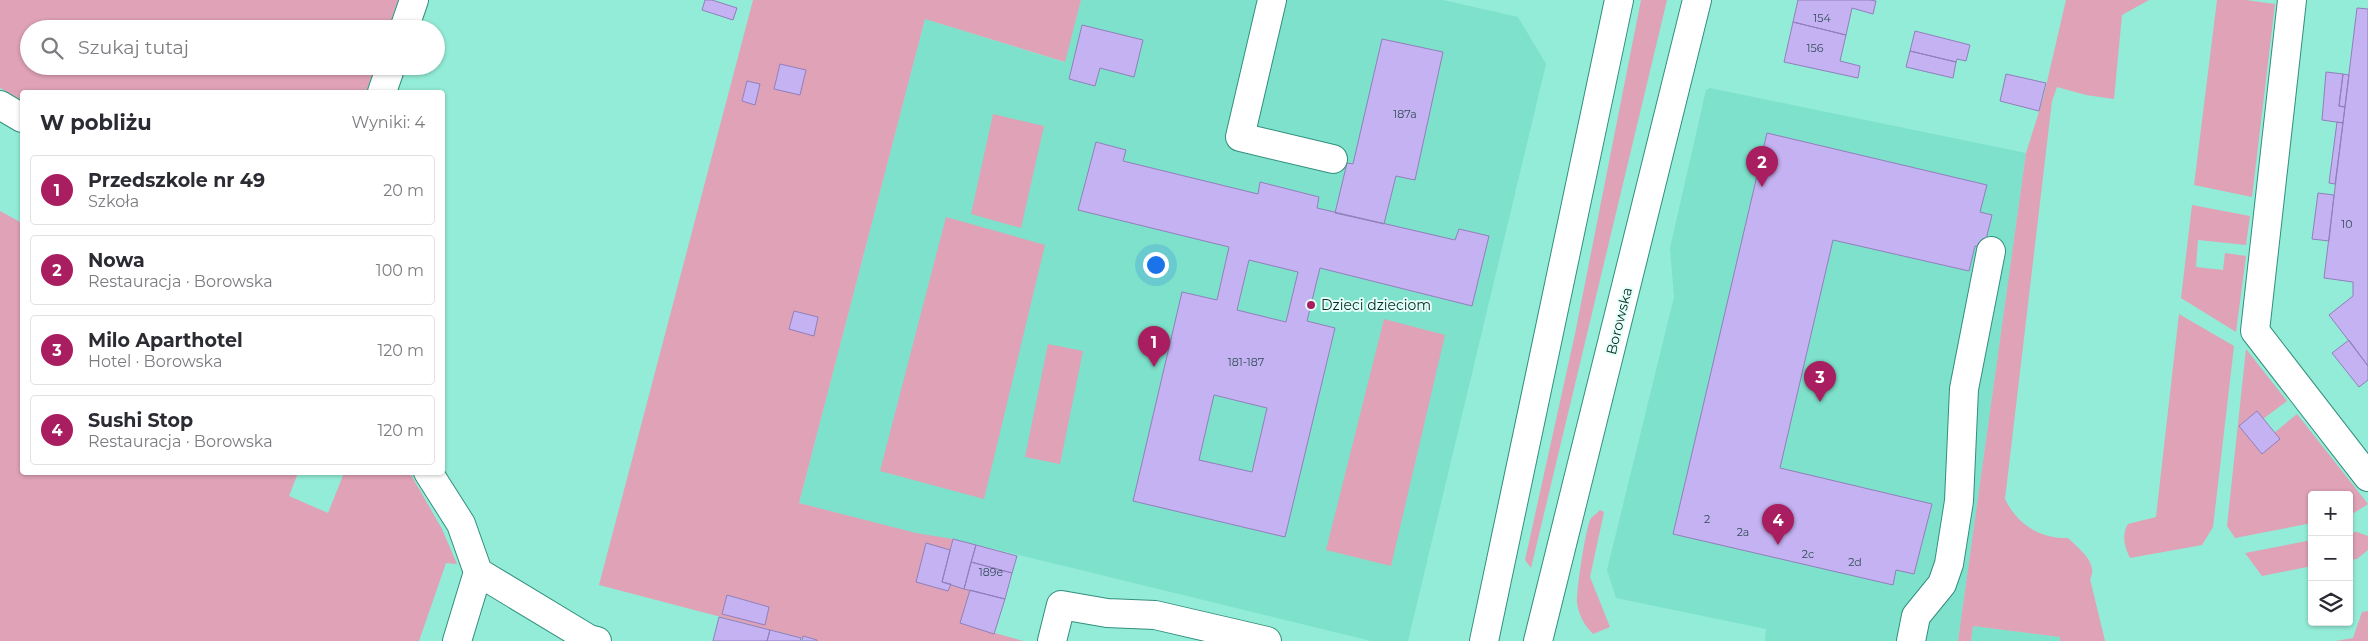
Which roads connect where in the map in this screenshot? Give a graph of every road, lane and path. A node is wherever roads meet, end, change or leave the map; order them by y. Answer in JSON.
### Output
{"nodes":[{"id":1,"x":414,"y":0,"type":"edge"},
{"id":2,"x":1272,"y":0,"type":"edge"},
{"id":3,"x":1619,"y":0,"type":"edge"},
{"id":4,"x":1697,"y":0,"type":"edge"},
{"id":5,"x":2292,"y":0,"type":"edge"},
{"id":6,"x":407,"y":20,"type":"edge"},
{"id":7,"x":388,"y":75,"type":"edge"},
{"id":8,"x":383,"y":90,"type":"edge"},
{"id":9,"x":0,"y":105,"type":"edge"},
{"id":10,"x":20,"y":117,"type":"edge"},
{"id":11,"x":1333,"y":159,"type":"dead end"},
{"id":12,"x":1991,"y":251,"type":"dead end"},
{"id":13,"x":430,"y":475,"type":"edge"},
{"id":14,"x":2368,"y":477,"type":"edge"},
{"id":15,"x":478,"y":572,"type":"junction"},
{"id":16,"x":457,"y":641,"type":"edge"},
{"id":17,"x":597,"y":641,"type":"edge"},
{"id":18,"x":1052,"y":641,"type":"edge"},
{"id":19,"x":1267,"y":641,"type":"edge"},
{"id":20,"x":1484,"y":641,"type":"edge"},
{"id":21,"x":1538,"y":641,"type":"edge"},
{"id":22,"x":1911,"y":641,"type":"edge"}],
"edges":[{"from":1,"to":6,"type":"street"},
{"from":2,"to":11,"type":"street"},
{"from":3,"to":20,"type":"street"},
{"from":4,"to":21,"type":"street","name":"Borowska"},
{"from":5,"to":14,"type":"street"},
{"from":7,"to":8,"type":"street"},
{"from":9,"to":10,"type":"street"},
{"from":12,"to":22,"type":"street"},
{"from":13,"to":15,"type":"street"},
{"from":15,"to":16,"type":"street"},
{"from":15,"to":17,"type":"street"},
{"from":18,"to":19,"type":"street"}]}
